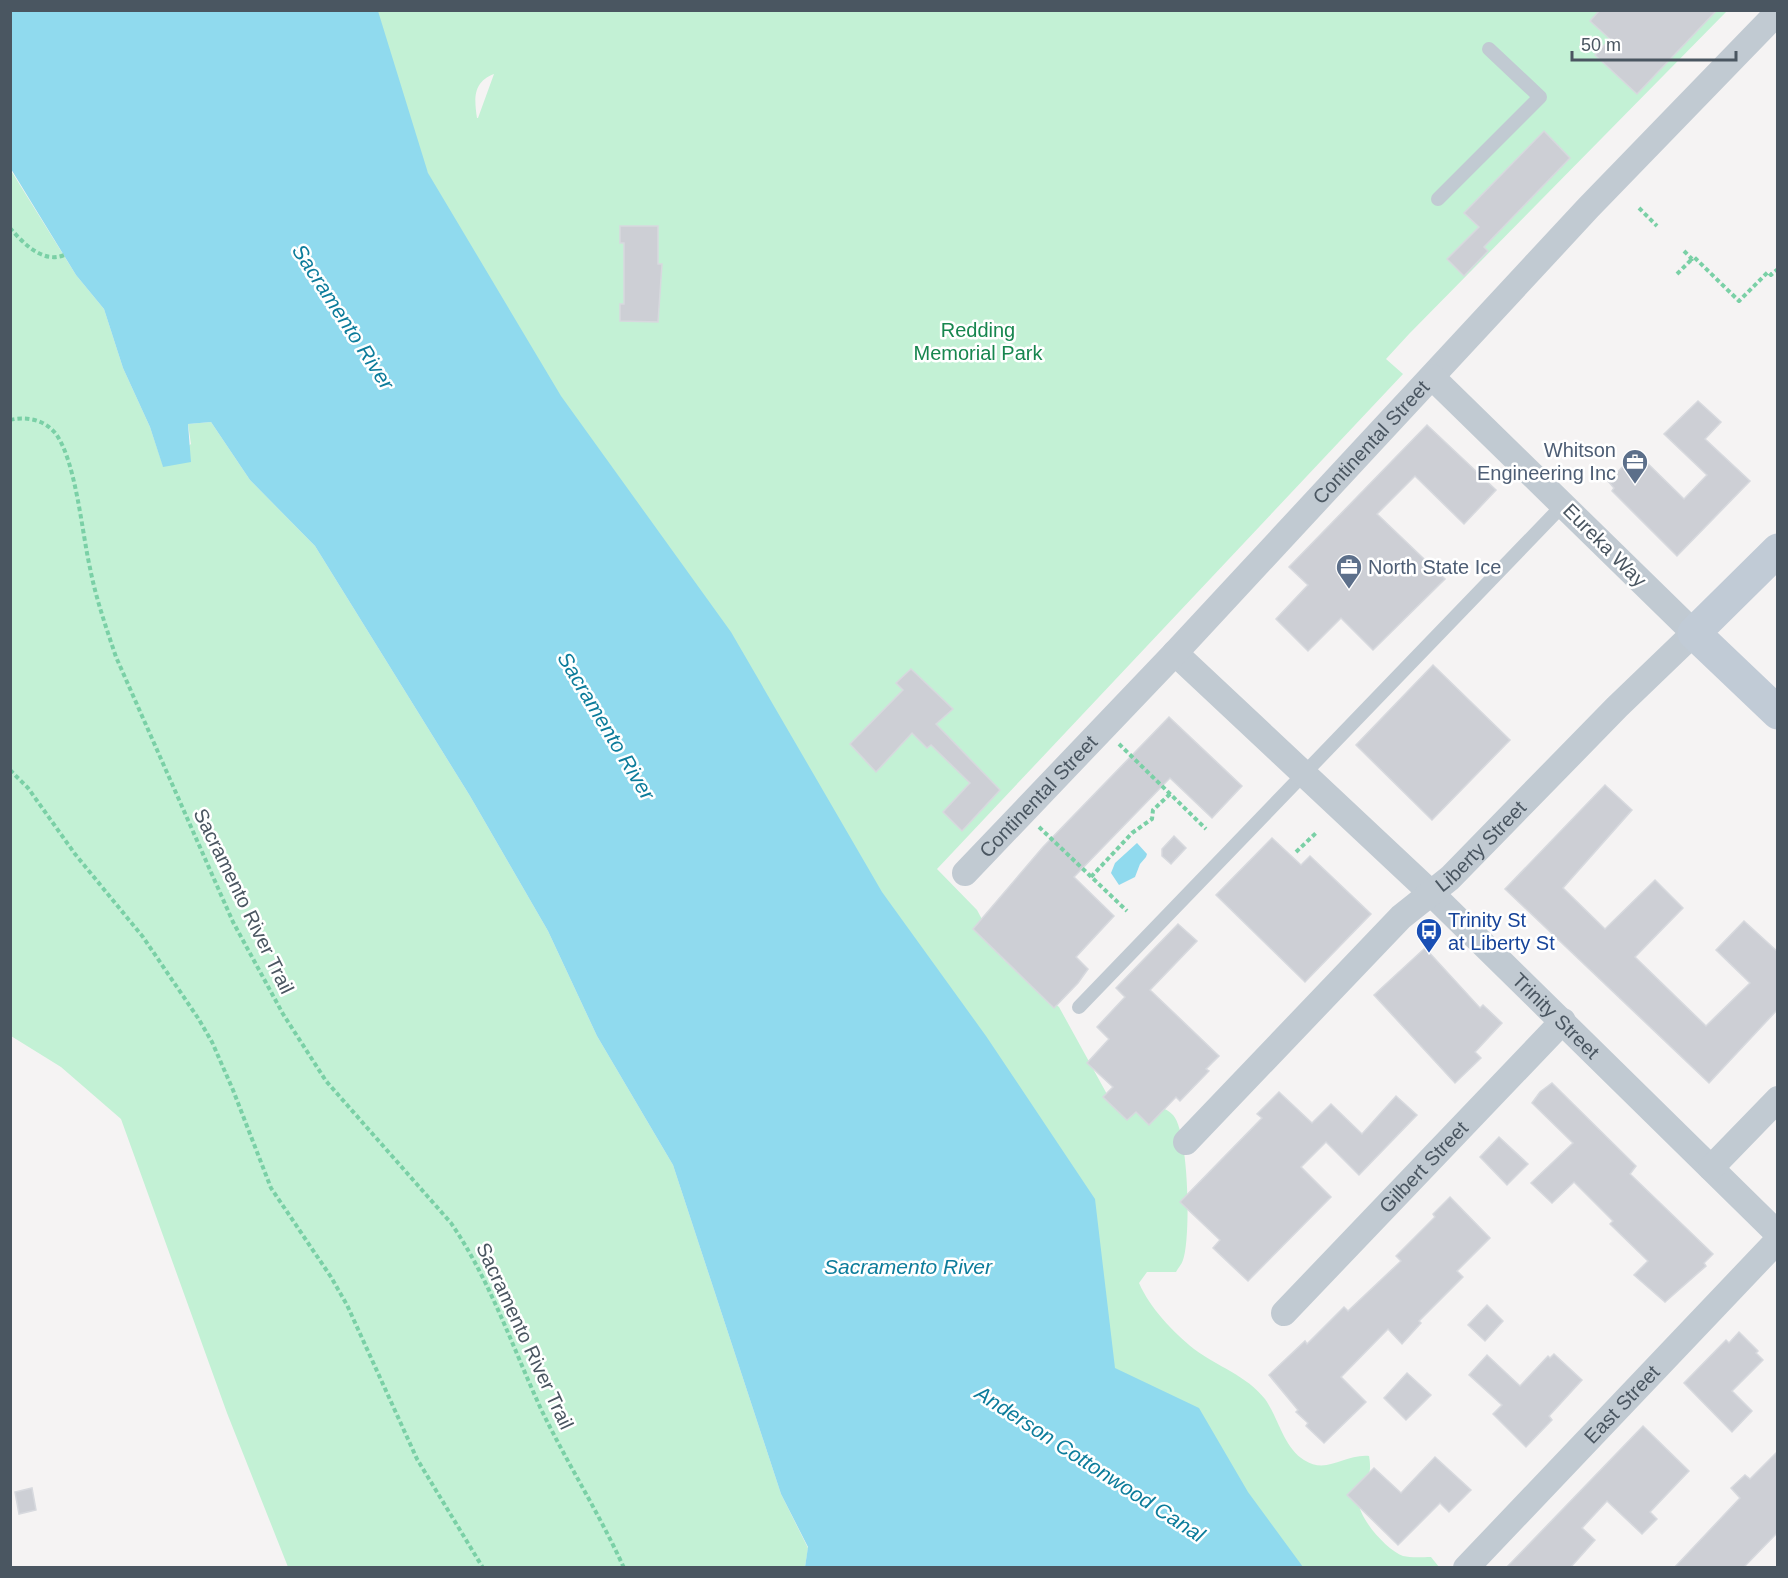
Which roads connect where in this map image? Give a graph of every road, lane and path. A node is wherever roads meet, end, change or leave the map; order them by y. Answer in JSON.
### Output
{"nodes":[{"id":1,"x":1778,"y":12,"type":"edge"},
{"id":2,"x":1488,"y":49,"type":"dead end"},
{"id":3,"x":1438,"y":199,"type":"dead end"},
{"id":4,"x":1639,"y":208,"type":"dead end"},
{"id":5,"x":1657,"y":226,"type":"dead end"},
{"id":6,"x":10,"y":228,"type":"edge"},
{"id":7,"x":1684,"y":252,"type":"dead end"},
{"id":8,"x":64,"y":255,"type":"dead end"},
{"id":9,"x":1692,"y":259,"type":"junction"},
{"id":10,"x":1778,"y":269,"type":"edge"},
{"id":11,"x":1677,"y":274,"type":"dead end"},
{"id":12,"x":1432,"y":377,"type":"junction"},
{"id":13,"x":10,"y":420,"type":"edge"},
{"id":14,"x":1564,"y":504,"type":"junction"},
{"id":15,"x":1778,"y":550,"type":"edge"},
{"id":16,"x":1694,"y":633,"type":"junction"},
{"id":17,"x":1175,"y":653,"type":"junction"},
{"id":18,"x":1778,"y":713,"type":"edge"},
{"id":19,"x":1116,"y":742,"type":"dead end"},
{"id":20,"x":10,"y":770,"type":"edge"},
{"id":21,"x":1303,"y":775,"type":"junction"},
{"id":22,"x":1170,"y":794,"type":"junction"},
{"id":23,"x":1037,"y":825,"type":"dead end"},
{"id":24,"x":1206,"y":829,"type":"dead end"},
{"id":25,"x":1316,"y":833,"type":"dead end"},
{"id":26,"x":1296,"y":852,"type":"dead end"},
{"id":27,"x":965,"y":873,"type":"dead end"},
{"id":28,"x":1091,"y":877,"type":"junction"},
{"id":29,"x":1431,"y":893,"type":"junction"},
{"id":30,"x":1127,"y":911,"type":"dead end"},
{"id":31,"x":1078,"y":1007,"type":"dead end"},
{"id":32,"x":1563,"y":1021,"type":"junction"},
{"id":33,"x":1778,"y":1099,"type":"edge"},
{"id":34,"x":1186,"y":1142,"type":"dead end"},
{"id":35,"x":1711,"y":1168,"type":"junction"},
{"id":36,"x":1778,"y":1234,"type":"edge"},
{"id":37,"x":1778,"y":1240,"type":"edge"},
{"id":38,"x":1284,"y":1313,"type":"dead end"},
{"id":39,"x":483,"y":1568,"type":"edge"},
{"id":40,"x":624,"y":1568,"type":"edge"},
{"id":41,"x":1466,"y":1568,"type":"edge"}],
"edges":[{"from":1,"to":12,"type":"street","name":"Continental Street"},
{"from":2,"to":3,"type":"lane"},
{"from":4,"to":5,"type":"path"},
{"from":6,"to":8,"type":"path"},
{"from":7,"to":9,"type":"path"},
{"from":9,"to":10,"type":"path"},
{"from":9,"to":11,"type":"path"},
{"from":12,"to":14,"type":"street","name":"Eureka Way"},
{"from":12,"to":17,"type":"street","name":"Continental Street"},
{"from":13,"to":40,"type":"path","name":"Sacramento River Trail"},
{"from":14,"to":16,"type":"street","name":"Eureka Way"},
{"from":14,"to":21,"type":"lane"},
{"from":15,"to":16,"type":"street","name":"Liberty Street"},
{"from":16,"to":18,"type":"street","name":"Eureka Way"},
{"from":16,"to":29,"type":"street","name":"Liberty Street"},
{"from":17,"to":21,"type":"street","name":"Trinity Street"},
{"from":17,"to":27,"type":"street","name":"Continental Street"},
{"from":19,"to":22,"type":"path"},
{"from":20,"to":39,"type":"path"},
{"from":21,"to":29,"type":"street","name":"Trinity Street"},
{"from":21,"to":31,"type":"lane"},
{"from":22,"to":24,"type":"path"},
{"from":22,"to":28,"type":"path"},
{"from":23,"to":28,"type":"path"},
{"from":25,"to":26,"type":"path"},
{"from":28,"to":30,"type":"path"},
{"from":29,"to":32,"type":"street","name":"Trinity Street"},
{"from":29,"to":34,"type":"street","name":"Liberty Street"},
{"from":32,"to":35,"type":"street","name":"Trinity Street"},
{"from":32,"to":38,"type":"street","name":"Gilbert Street"},
{"from":33,"to":35,"type":"street"},
{"from":35,"to":36,"type":"street","name":"Trinity Street"},
{"from":37,"to":41,"type":"street","name":"East Street"}]}
